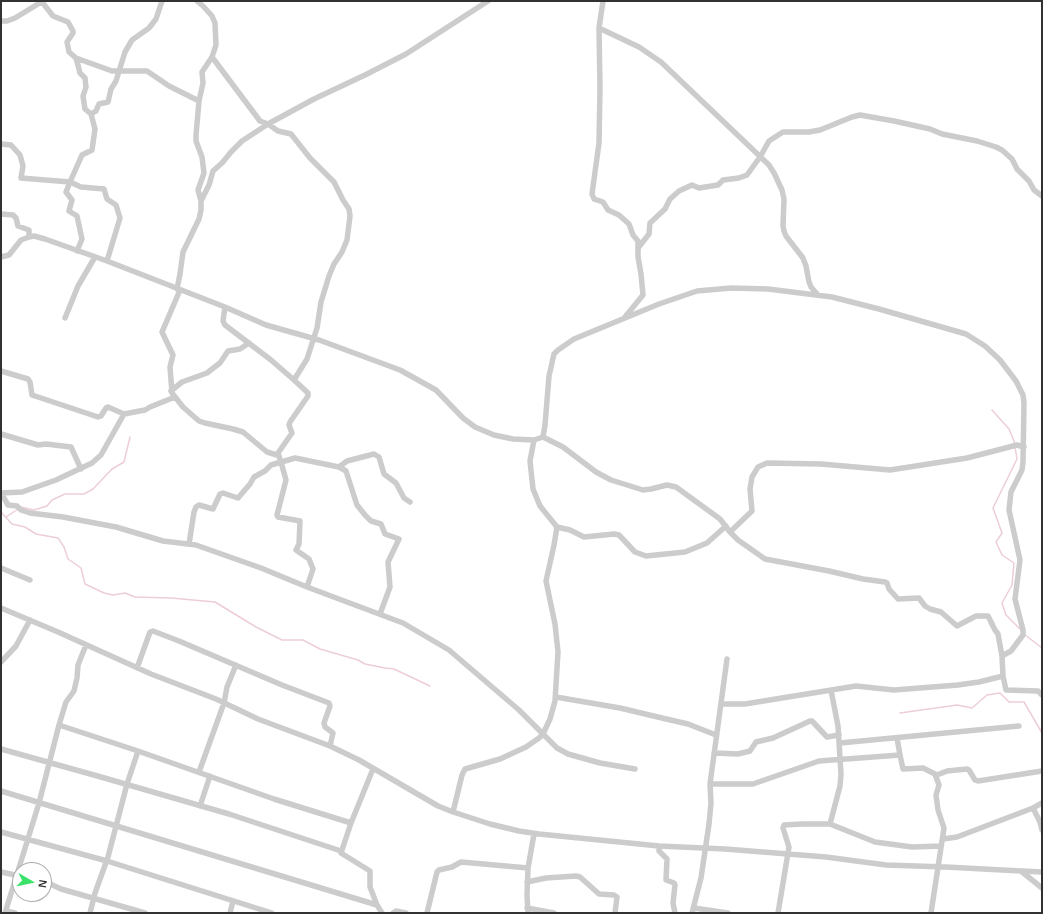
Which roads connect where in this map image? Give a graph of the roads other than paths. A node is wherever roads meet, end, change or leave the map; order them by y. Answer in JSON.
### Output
{"nodes":[{"id":1,"x":162,"y":1,"type":"edge"},
{"id":2,"x":197,"y":1,"type":"edge"},
{"id":3,"x":488,"y":1,"type":"edge"},
{"id":4,"x":603,"y":1,"type":"edge"},
{"id":5,"x":43,"y":2,"type":"edge"},
{"id":6,"x":8,"y":20,"type":"edge"},
{"id":7,"x":1,"y":26,"type":"edge"},
{"id":8,"x":599,"y":28,"type":"junction"},
{"id":9,"x":212,"y":57,"type":"junction"},
{"id":10,"x":76,"y":58,"type":"junction"},
{"id":11,"x":118,"y":72,"type":"junction"},
{"id":12,"x":199,"y":101,"type":"junction"},
{"id":13,"x":91,"y":114,"type":"junction"},
{"id":14,"x":268,"y":124,"type":"junction"},
{"id":15,"x":1,"y":144,"type":"edge"},
{"id":16,"x":760,"y":157,"type":"junction"},
{"id":17,"x":70,"y":182,"type":"junction"},
{"id":18,"x":1042,"y":196,"type":"edge"},
{"id":19,"x":201,"y":201,"type":"junction"},
{"id":20,"x":1,"y":214,"type":"edge"},
{"id":21,"x":29,"y":237,"type":"junction"},
{"id":22,"x":638,"y":248,"type":"junction"},
{"id":23,"x":77,"y":251,"type":"junction"},
{"id":24,"x":1,"y":257,"type":"edge"},
{"id":25,"x":95,"y":257,"type":"junction"},
{"id":26,"x":107,"y":261,"type":"junction"},
{"id":27,"x":178,"y":290,"type":"junction"},
{"id":28,"x":818,"y":295,"type":"junction"},
{"id":29,"x":225,"y":307,"type":"junction"},
{"id":30,"x":66,"y":318,"type":"dead end"},
{"id":31,"x":623,"y":319,"type":"junction"},
{"id":32,"x":314,"y":338,"type":"junction"},
{"id":33,"x":249,"y":343,"type":"junction"},
{"id":34,"x":1,"y":371,"type":"edge"},
{"id":35,"x":294,"y":380,"type":"junction"},
{"id":36,"x":171,"y":391,"type":"junction"},
{"id":37,"x":175,"y":397,"type":"junction"},
{"id":38,"x":124,"y":414,"type":"junction"},
{"id":39,"x":1,"y":434,"type":"edge"},
{"id":40,"x":543,"y":437,"type":"junction"},
{"id":41,"x":534,"y":440,"type":"junction"},
{"id":42,"x":1024,"y":447,"type":"junction"},
{"id":43,"x":277,"y":455,"type":"junction"},
{"id":44,"x":281,"y":462,"type":"junction"},
{"id":45,"x":339,"y":467,"type":"junction"},
{"id":46,"x":81,"y":470,"type":"junction"},
{"id":47,"x":1,"y":493,"type":"edge"},
{"id":48,"x":410,"y":502,"type":"dead end"},
{"id":49,"x":726,"y":526,"type":"junction"},
{"id":50,"x":557,"y":527,"type":"junction"},
{"id":51,"x":730,"y":532,"type":"junction"},
{"id":52,"x":189,"y":544,"type":"junction"},
{"id":53,"x":1,"y":568,"type":"edge"},
{"id":54,"x":30,"y":580,"type":"dead end"},
{"id":55,"x":308,"y":587,"type":"junction"},
{"id":56,"x":1,"y":608,"type":"edge"},
{"id":57,"x":380,"y":614,"type":"junction"},
{"id":58,"x":30,"y":620,"type":"junction"},
{"id":59,"x":86,"y":645,"type":"junction"},
{"id":60,"x":1002,"y":656,"type":"junction"},
{"id":61,"x":727,"y":659,"type":"dead end"},
{"id":62,"x":1,"y":662,"type":"edge"},
{"id":63,"x":236,"y":665,"type":"junction"},
{"id":64,"x":137,"y":668,"type":"junction"},
{"id":65,"x":1003,"y":676,"type":"junction"},
{"id":66,"x":831,"y":690,"type":"junction"},
{"id":67,"x":1042,"y":695,"type":"edge"},
{"id":68,"x":556,"y":697,"type":"junction"},
{"id":69,"x":224,"y":703,"type":"junction"},
{"id":70,"x":721,"y":704,"type":"junction"},
{"id":71,"x":59,"y":725,"type":"junction"},
{"id":72,"x":1019,"y":726,"type":"dead end"},
{"id":73,"x":543,"y":734,"type":"junction"},
{"id":74,"x":716,"y":735,"type":"junction"},
{"id":75,"x":840,"y":735,"type":"junction"},
{"id":76,"x":897,"y":738,"type":"junction"},
{"id":77,"x":840,"y":743,"type":"junction"},
{"id":78,"x":330,"y":746,"type":"junction"},
{"id":79,"x":1,"y":749,"type":"edge"},
{"id":80,"x":138,"y":750,"type":"junction"},
{"id":81,"x":714,"y":753,"type":"junction"},
{"id":82,"x":900,"y":755,"type":"junction"},
{"id":83,"x":841,"y":759,"type":"junction"},
{"id":84,"x":49,"y":762,"type":"junction"},
{"id":85,"x":374,"y":769,"type":"junction"},
{"id":86,"x":635,"y":769,"type":"dead end"},
{"id":87,"x":1042,"y":771,"type":"edge"},
{"id":88,"x":199,"y":772,"type":"junction"},
{"id":89,"x":937,"y":775,"type":"junction"},
{"id":90,"x":210,"y":776,"type":"junction"},
{"id":91,"x":127,"y":784,"type":"junction"},
{"id":92,"x":710,"y":784,"type":"junction"},
{"id":93,"x":1,"y":791,"type":"edge"},
{"id":94,"x":39,"y":803,"type":"junction"},
{"id":95,"x":1042,"y":803,"type":"edge"},
{"id":96,"x":200,"y":806,"type":"junction"},
{"id":97,"x":1033,"y":808,"type":"junction"},
{"id":98,"x":453,"y":812,"type":"junction"},
{"id":99,"x":351,"y":823,"type":"junction"},
{"id":100,"x":830,"y":824,"type":"junction"},
{"id":101,"x":116,"y":826,"type":"junction"},
{"id":102,"x":1042,"y":830,"type":"edge"},
{"id":103,"x":1,"y":832,"type":"edge"},
{"id":104,"x":534,"y":834,"type":"junction"},
{"id":105,"x":943,"y":839,"type":"junction"},
{"id":106,"x":28,"y":840,"type":"junction"},
{"id":107,"x":659,"y":846,"type":"junction"},
{"id":108,"x":941,"y":846,"type":"junction"},
{"id":109,"x":706,"y":848,"type":"junction"},
{"id":110,"x":341,"y":851,"type":"junction"},
{"id":111,"x":788,"y":854,"type":"junction"},
{"id":112,"x":107,"y":861,"type":"junction"},
{"id":113,"x":22,"y":862,"type":"edge"},
{"id":114,"x":937,"y":866,"type":"junction"},
{"id":115,"x":528,"y":868,"type":"junction"},
{"id":116,"x":1022,"y":871,"type":"junction"},
{"id":117,"x":1,"y":872,"type":"edge"},
{"id":118,"x":1042,"y":872,"type":"edge"},
{"id":119,"x":12,"y":874,"type":"edge"},
{"id":120,"x":527,"y":882,"type":"junction"},
{"id":121,"x":52,"y":885,"type":"edge"},
{"id":122,"x":1042,"y":888,"type":"edge"},
{"id":123,"x":12,"y":895,"type":"edge"},
{"id":124,"x":94,"y":899,"type":"junction"},
{"id":125,"x":233,"y":901,"type":"junction"},
{"id":126,"x":377,"y":905,"type":"junction"},
{"id":127,"x":527,"y":910,"type":"edge"},
{"id":128,"x":693,"y":910,"type":"edge"},
{"id":129,"x":6,"y":912,"type":"edge"},
{"id":130,"x":15,"y":913,"type":"edge"},
{"id":131,"x":90,"y":913,"type":"edge"},
{"id":132,"x":145,"y":913,"type":"edge"},
{"id":133,"x":230,"y":913,"type":"edge"},
{"id":134,"x":272,"y":913,"type":"edge"},
{"id":135,"x":382,"y":913,"type":"edge"},
{"id":136,"x":393,"y":913,"type":"edge"},
{"id":137,"x":406,"y":913,"type":"edge"},
{"id":138,"x":427,"y":913,"type":"edge"},
{"id":139,"x":554,"y":913,"type":"edge"},
{"id":140,"x":615,"y":913,"type":"edge"},
{"id":141,"x":675,"y":913,"type":"edge"},
{"id":142,"x":728,"y":913,"type":"edge"},
{"id":143,"x":778,"y":913,"type":"edge"},
{"id":144,"x":931,"y":913,"type":"edge"}],
"edges":[{"from":1,"to":11,"type":"street"},
{"from":2,"to":9,"type":"street"},
{"from":3,"to":14,"type":"street"},
{"from":4,"to":8,"type":"street"},
{"from":5,"to":6,"type":"street"},
{"from":5,"to":10,"type":"street"},
{"from":6,"to":7,"type":"street"},
{"from":8,"to":16,"type":"street"},
{"from":8,"to":22,"type":"street"},
{"from":9,"to":12,"type":"street"},
{"from":9,"to":14,"type":"street"},
{"from":10,"to":11,"type":"street"},
{"from":10,"to":13,"type":"street"},
{"from":11,"to":12,"type":"street"},
{"from":11,"to":13,"type":"street"},
{"from":12,"to":19,"type":"street"},
{"from":13,"to":17,"type":"street"},
{"from":14,"to":19,"type":"street"},
{"from":14,"to":32,"type":"street"},
{"from":15,"to":17,"type":"street"},
{"from":16,"to":18,"type":"street"},
{"from":16,"to":22,"type":"street"},
{"from":16,"to":28,"type":"street"},
{"from":17,"to":23,"type":"street"},
{"from":17,"to":26,"type":"street"},
{"from":19,"to":27,"type":"street"},
{"from":20,"to":21,"type":"street"},
{"from":21,"to":23,"type":"street"},
{"from":21,"to":24,"type":"street"},
{"from":22,"to":31,"type":"street"},
{"from":23,"to":25,"type":"street"},
{"from":25,"to":26,"type":"street"},
{"from":25,"to":30,"type":"street"},
{"from":26,"to":27,"type":"street"},
{"from":27,"to":29,"type":"street"},
{"from":27,"to":36,"type":"street"},
{"from":28,"to":31,"type":"street"},
{"from":28,"to":42,"type":"street"},
{"from":29,"to":32,"type":"street"},
{"from":29,"to":33,"type":"street"},
{"from":31,"to":40,"type":"street"},
{"from":32,"to":35,"type":"street"},
{"from":32,"to":41,"type":"street"},
{"from":33,"to":35,"type":"street"},
{"from":33,"to":36,"type":"street"},
{"from":34,"to":38,"type":"street"},
{"from":35,"to":43,"type":"street"},
{"from":36,"to":37,"type":"street"},
{"from":37,"to":38,"type":"street"},
{"from":37,"to":43,"type":"street"},
{"from":38,"to":46,"type":"street"},
{"from":39,"to":46,"type":"street"},
{"from":40,"to":41,"type":"street"},
{"from":40,"to":49,"type":"street"},
{"from":41,"to":50,"type":"street"},
{"from":42,"to":51,"type":"street"},
{"from":42,"to":60,"type":"street"},
{"from":43,"to":44,"type":"street"},
{"from":44,"to":45,"type":"street"},
{"from":44,"to":52,"type":"street"},
{"from":44,"to":55,"type":"street"},
{"from":45,"to":48,"type":"street"},
{"from":45,"to":57,"type":"street"},
{"from":46,"to":47,"type":"street"},
{"from":47,"to":52,"type":"street"},
{"from":49,"to":50,"type":"street"},
{"from":49,"to":51,"type":"street"},
{"from":50,"to":68,"type":"street"},
{"from":51,"to":60,"type":"street"},
{"from":52,"to":55,"type":"street"},
{"from":53,"to":54,"type":"street"},
{"from":55,"to":57,"type":"street"},
{"from":56,"to":58,"type":"street"},
{"from":57,"to":73,"type":"street"},
{"from":58,"to":59,"type":"street"},
{"from":58,"to":62,"type":"street"},
{"from":59,"to":64,"type":"street"},
{"from":59,"to":71,"type":"street"},
{"from":60,"to":65,"type":"street"},
{"from":61,"to":70,"type":"street"},
{"from":63,"to":64,"type":"street"},
{"from":63,"to":69,"type":"street"},
{"from":63,"to":78,"type":"street"},
{"from":64,"to":69,"type":"street"},
{"from":65,"to":66,"type":"street"},
{"from":65,"to":67,"type":"street"},
{"from":66,"to":70,"type":"street"},
{"from":66,"to":75,"type":"street"},
{"from":68,"to":73,"type":"street"},
{"from":68,"to":74,"type":"street"},
{"from":69,"to":78,"type":"street"},
{"from":69,"to":88,"type":"street"},
{"from":70,"to":74,"type":"street"},
{"from":71,"to":80,"type":"street"},
{"from":71,"to":84,"type":"street"},
{"from":72,"to":76,"type":"street"},
{"from":73,"to":86,"type":"street"},
{"from":73,"to":98,"type":"street"},
{"from":74,"to":81,"type":"street"},
{"from":75,"to":77,"type":"street"},
{"from":75,"to":81,"type":"street"},
{"from":76,"to":77,"type":"street"},
{"from":76,"to":82,"type":"street"},
{"from":77,"to":83,"type":"street"},
{"from":78,"to":85,"type":"street"},
{"from":79,"to":84,"type":"street"},
{"from":80,"to":88,"type":"street"},
{"from":80,"to":91,"type":"street"},
{"from":81,"to":92,"type":"street"},
{"from":82,"to":83,"type":"street"},
{"from":82,"to":89,"type":"street"},
{"from":83,"to":92,"type":"street"},
{"from":83,"to":100,"type":"street"},
{"from":84,"to":91,"type":"street"},
{"from":84,"to":94,"type":"street"},
{"from":85,"to":98,"type":"street"},
{"from":85,"to":99,"type":"street"},
{"from":87,"to":89,"type":"street"},
{"from":88,"to":90,"type":"street"},
{"from":89,"to":105,"type":"street"},
{"from":90,"to":96,"type":"street"},
{"from":90,"to":99,"type":"street"},
{"from":91,"to":96,"type":"street"},
{"from":91,"to":101,"type":"street"},
{"from":92,"to":109,"type":"street"},
{"from":93,"to":94,"type":"street"},
{"from":94,"to":101,"type":"street"},
{"from":94,"to":106,"type":"street"},
{"from":95,"to":97,"type":"street"},
{"from":96,"to":110,"type":"street"},
{"from":97,"to":102,"type":"street"},
{"from":97,"to":105,"type":"street"},
{"from":98,"to":104,"type":"street"},
{"from":99,"to":110,"type":"street"},
{"from":100,"to":108,"type":"street"},
{"from":100,"to":111,"type":"street"},
{"from":101,"to":112,"type":"street"},
{"from":101,"to":126,"type":"street"},
{"from":103,"to":106,"type":"street"},
{"from":104,"to":107,"type":"street"},
{"from":104,"to":115,"type":"street"},
{"from":105,"to":108,"type":"street"},
{"from":106,"to":112,"type":"street"},
{"from":106,"to":113,"type":"street"},
{"from":107,"to":109,"type":"street"},
{"from":107,"to":141,"type":"street"},
{"from":108,"to":114,"type":"street"},
{"from":109,"to":111,"type":"street"},
{"from":109,"to":128,"type":"street"},
{"from":110,"to":126,"type":"street"},
{"from":111,"to":114,"type":"street"},
{"from":111,"to":143,"type":"street"},
{"from":112,"to":124,"type":"street"},
{"from":112,"to":125,"type":"street"},
{"from":114,"to":116,"type":"street"},
{"from":114,"to":144,"type":"street"},
{"from":115,"to":120,"type":"street"},
{"from":115,"to":138,"type":"street"},
{"from":116,"to":118,"type":"street"},
{"from":116,"to":122,"type":"street"},
{"from":117,"to":119,"type":"street"},
{"from":120,"to":127,"type":"street"},
{"from":120,"to":140,"type":"street"},
{"from":121,"to":124,"type":"street"},
{"from":123,"to":129,"type":"street"},
{"from":124,"to":131,"type":"street"},
{"from":124,"to":132,"type":"street"},
{"from":125,"to":133,"type":"street"},
{"from":125,"to":134,"type":"street"},
{"from":126,"to":135,"type":"street"},
{"from":127,"to":139,"type":"street"},
{"from":128,"to":142,"type":"street"},
{"from":129,"to":130,"type":"street"},
{"from":136,"to":137,"type":"street"}]}
